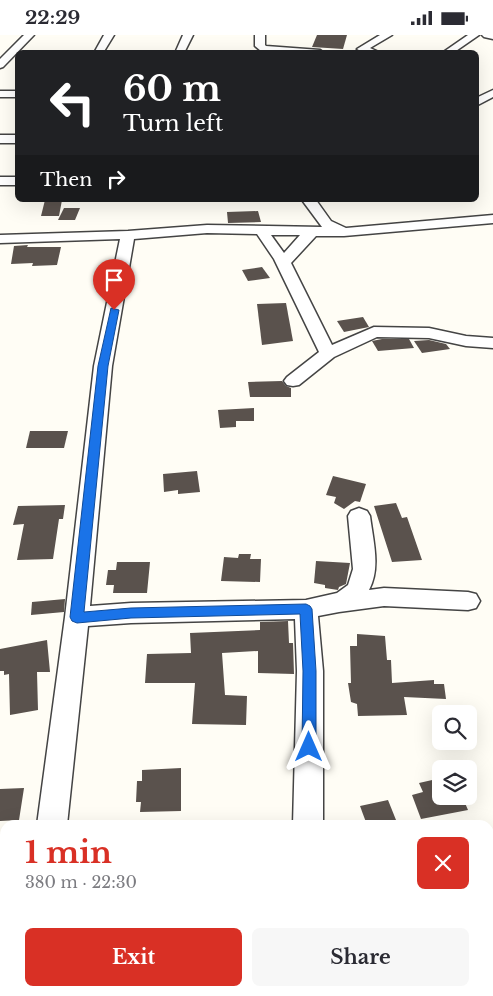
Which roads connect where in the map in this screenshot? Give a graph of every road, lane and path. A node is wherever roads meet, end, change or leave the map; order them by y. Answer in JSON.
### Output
{"nodes":[{"id":1,"x":29,"y":35,"type":"edge"},
{"id":2,"x":109,"y":35,"type":"edge"},
{"id":3,"x":188,"y":35,"type":"edge"},
{"id":4,"x":260,"y":35,"type":"edge"},
{"id":5,"x":387,"y":35,"type":"edge"},
{"id":6,"x":474,"y":35,"type":"edge"},
{"id":7,"x":487,"y":35,"type":"edge"},
{"id":8,"x":493,"y":36,"type":"edge"},
{"id":9,"x":100,"y":50,"type":"edge"},
{"id":10,"x":180,"y":50,"type":"edge"},
{"id":11,"x":278,"y":50,"type":"edge"},
{"id":12,"x":364,"y":50,"type":"edge"},
{"id":13,"x":451,"y":50,"type":"edge"},
{"id":14,"x":0,"y":65,"type":"edge"},
{"id":15,"x":493,"y":93,"type":"edge"},
{"id":16,"x":15,"y":94,"type":"edge"},
{"id":17,"x":0,"y":95,"type":"edge"},
{"id":18,"x":479,"y":101,"type":"edge"},
{"id":19,"x":0,"y":139,"type":"edge"},
{"id":20,"x":15,"y":139,"type":"edge"},
{"id":21,"x":0,"y":181,"type":"edge"},
{"id":22,"x":15,"y":181,"type":"edge"},
{"id":23,"x":310,"y":202,"type":"edge"},
{"id":24,"x":493,"y":219,"type":"edge"},
{"id":25,"x":261,"y":230,"type":"junction"},
{"id":26,"x":312,"y":231,"type":"junction"},
{"id":27,"x":344,"y":232,"type":"junction"},
{"id":28,"x":128,"y":235,"type":"junction"},
{"id":29,"x":0,"y":239,"type":"edge"},
{"id":30,"x":283,"y":263,"type":"junction"},
{"id":31,"x":493,"y":343,"type":"edge"},
{"id":32,"x":328,"y":353,"type":"junction"},
{"id":33,"x":293,"y":381,"type":"dead end"},
{"id":34,"x":359,"y":516,"type":"dead end"},
{"id":35,"x":468,"y":601,"type":"dead end"},
{"id":36,"x":341,"y":603,"type":"junction"},
{"id":37,"x":306,"y":609,"type":"junction"},
{"id":38,"x":77,"y":617,"type":"junction"},
{"id":39,"x":53,"y":820,"type":"edge"},
{"id":40,"x":308,"y":820,"type":"edge"}],
"edges":[{"from":1,"to":14,"type":"street"},
{"from":2,"to":9,"type":"street"},
{"from":3,"to":10,"type":"street"},
{"from":4,"to":11,"type":"street"},
{"from":5,"to":12,"type":"street"},
{"from":6,"to":13,"type":"street"},
{"from":7,"to":8,"type":"street"},
{"from":15,"to":18,"type":"street"},
{"from":16,"to":17,"type":"street"},
{"from":19,"to":20,"type":"street"},
{"from":21,"to":22,"type":"street"},
{"from":23,"to":27,"type":"street"},
{"from":24,"to":27,"type":"street"},
{"from":25,"to":26,"type":"street"},
{"from":25,"to":28,"type":"street"},
{"from":25,"to":30,"type":"street"},
{"from":26,"to":27,"type":"street"},
{"from":26,"to":30,"type":"street"},
{"from":28,"to":29,"type":"street"},
{"from":28,"to":38,"type":"street"},
{"from":30,"to":32,"type":"street"},
{"from":31,"to":32,"type":"street"},
{"from":32,"to":33,"type":"street"},
{"from":34,"to":36,"type":"street"},
{"from":35,"to":36,"type":"street"},
{"from":36,"to":37,"type":"street"},
{"from":37,"to":38,"type":"street"},
{"from":37,"to":40,"type":"street"},
{"from":38,"to":39,"type":"street"}]}
